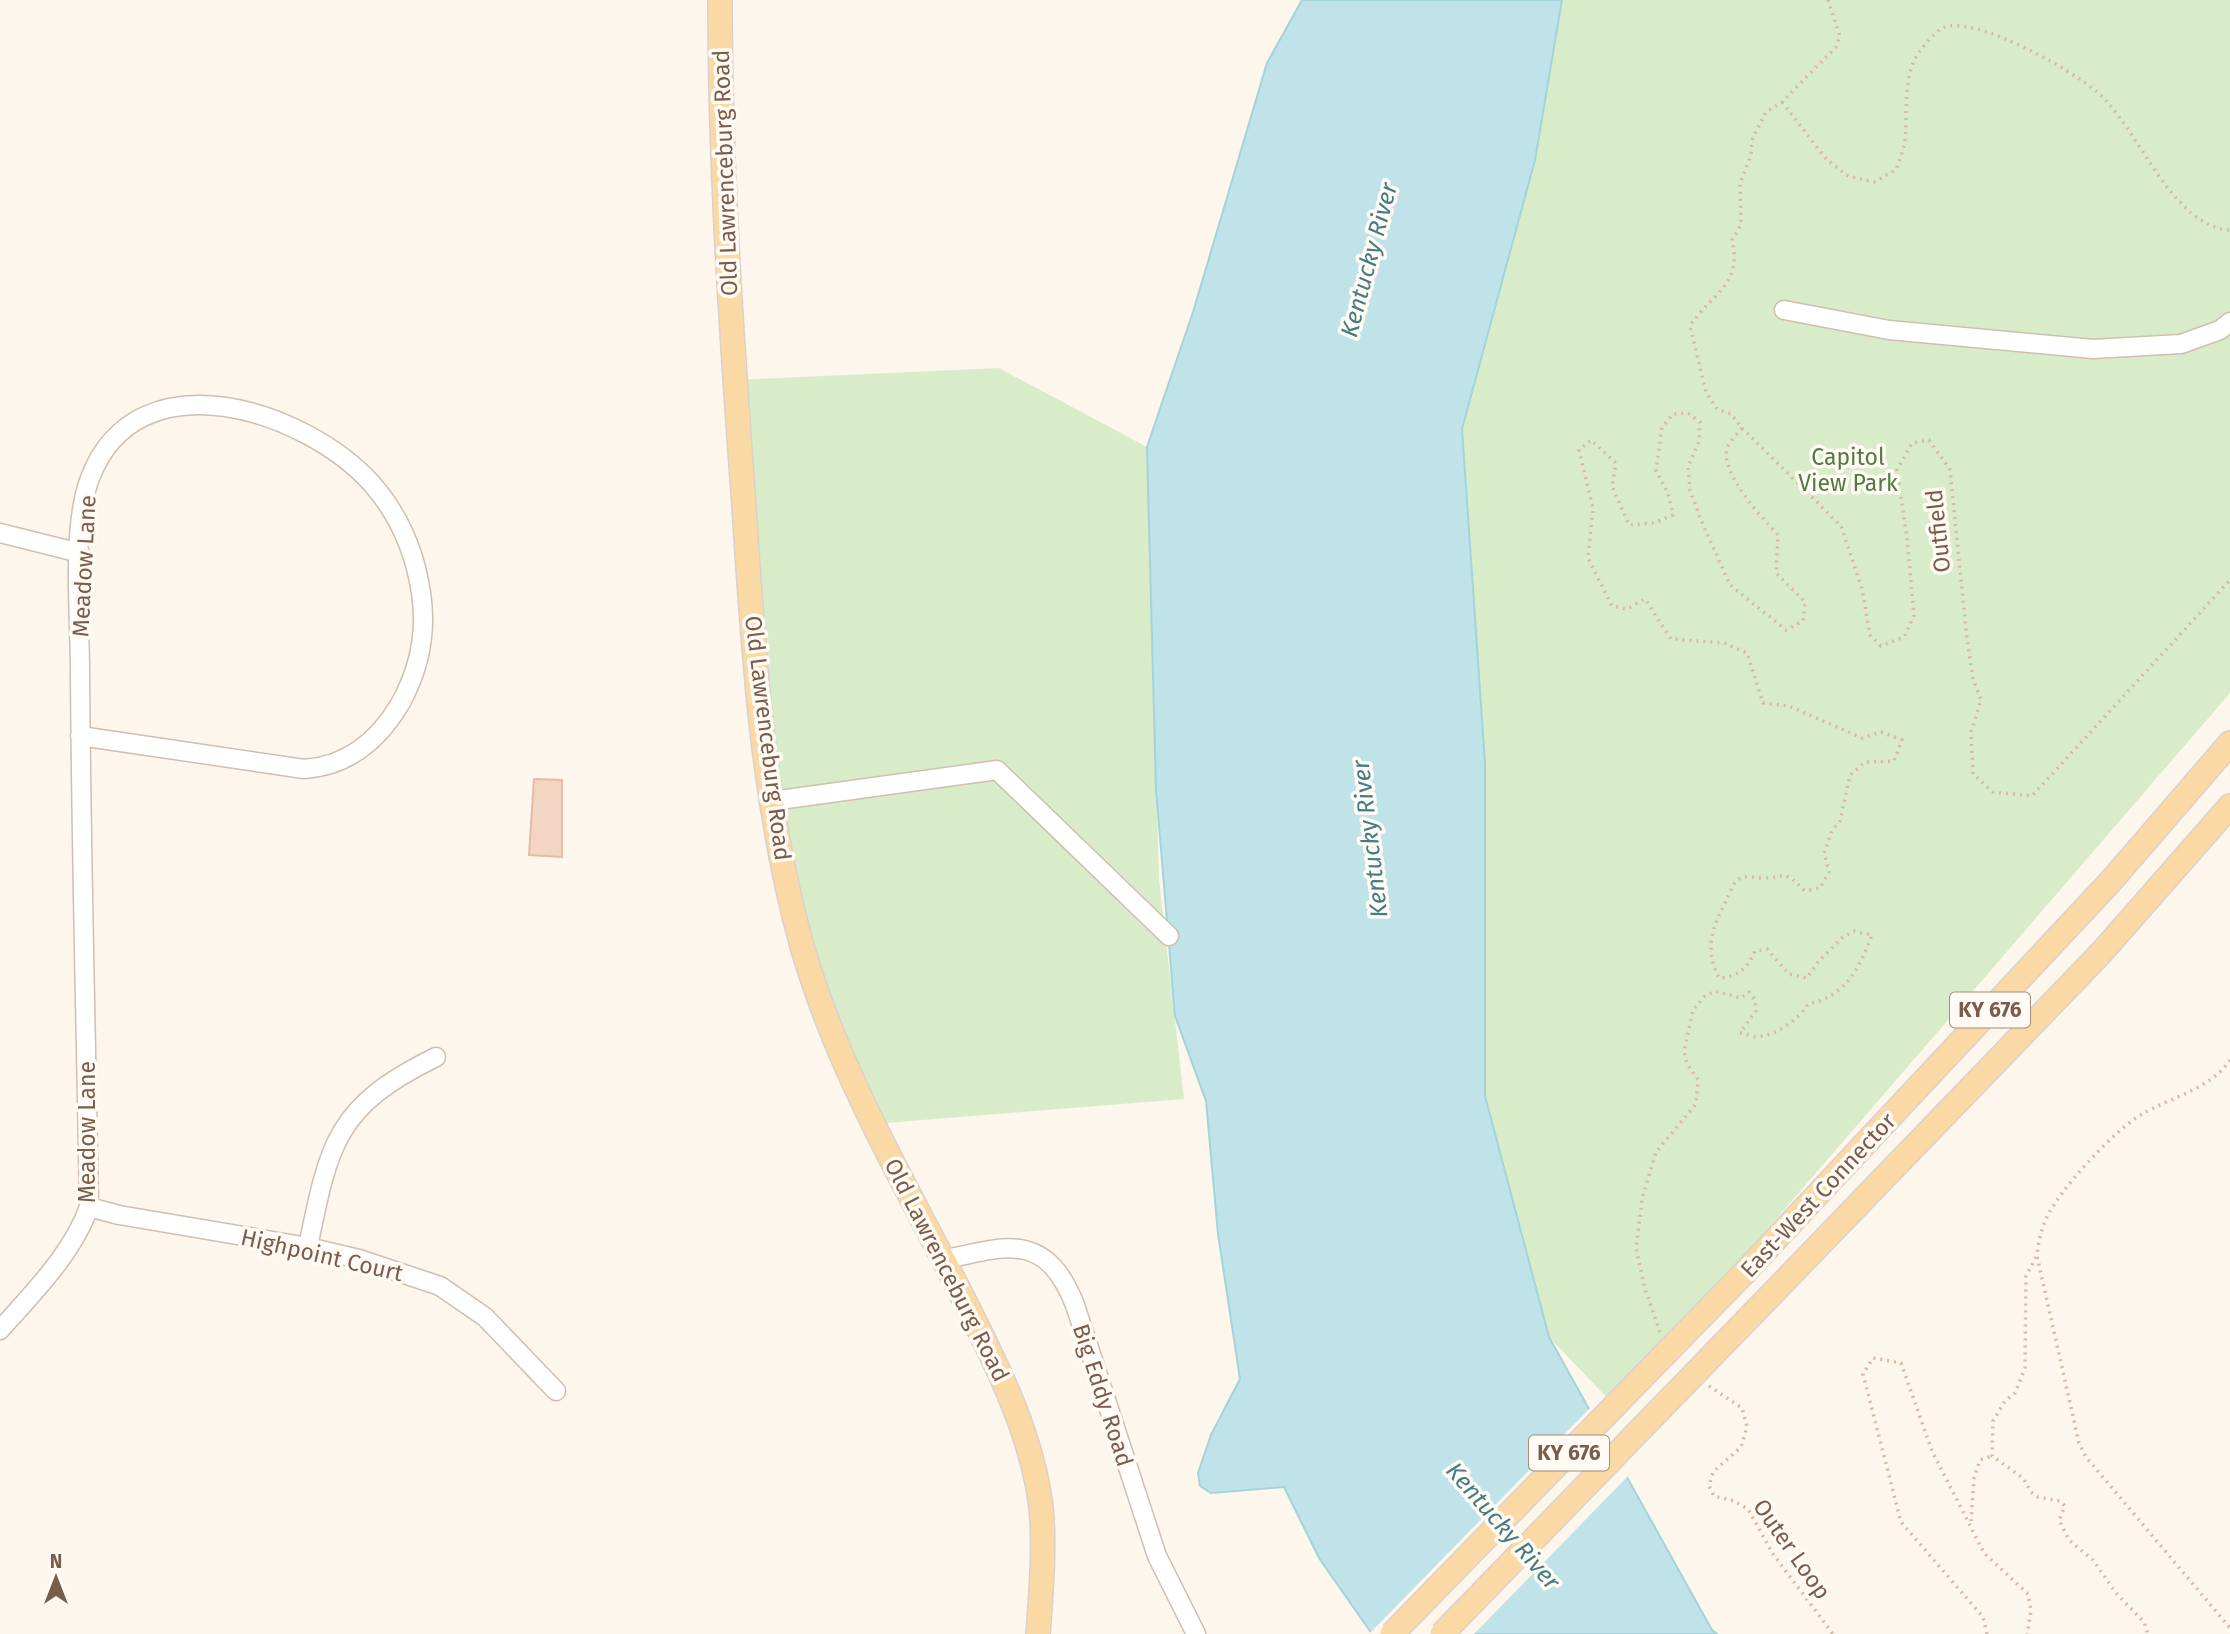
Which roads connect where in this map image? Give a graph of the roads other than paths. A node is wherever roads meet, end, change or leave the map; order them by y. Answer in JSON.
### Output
{"nodes":[{"id":1,"x":720,"y":0,"type":"edge"},
{"id":2,"x":1784,"y":310,"type":"dead end"},
{"id":3,"x":2230,"y":322,"type":"edge"},
{"id":4,"x":0,"y":533,"type":"edge"},
{"id":5,"x":80,"y":553,"type":"junction"},
{"id":6,"x":80,"y":736,"type":"junction"},
{"id":7,"x":2230,"y":743,"type":"edge"},
{"id":8,"x":772,"y":802,"type":"junction"},
{"id":9,"x":2230,"y":806,"type":"edge"},
{"id":10,"x":1169,"y":936,"type":"dead end"},
{"id":11,"x":436,"y":1057,"type":"dead end"},
{"id":12,"x":89,"y":1207,"type":"junction"},
{"id":13,"x":308,"y":1247,"type":"junction"},
{"id":14,"x":943,"y":1260,"type":"junction"},
{"id":15,"x":0,"y":1330,"type":"edge"},
{"id":16,"x":556,"y":1391,"type":"dead end"},
{"id":17,"x":1038,"y":1634,"type":"edge"},
{"id":18,"x":1196,"y":1634,"type":"edge"},
{"id":19,"x":1392,"y":1634,"type":"edge"},
{"id":20,"x":1442,"y":1634,"type":"edge"}],
"edges":[{"from":1,"to":8,"type":"main road","name":"Old Lawrenceburg Road"},
{"from":2,"to":3,"type":"street"},
{"from":4,"to":5,"type":"street"},
{"from":5,"to":6,"type":"street","name":"Meadow Lane"},
{"from":5,"to":6,"type":"street","name":"Meadow Lane"},
{"from":6,"to":12,"type":"street","name":"Meadow Lane"},
{"from":7,"to":19,"type":"main road","name":"East-West Connector","number":"KY 676","bridge":true},
{"from":8,"to":10,"type":"street"},
{"from":8,"to":14,"type":"main road","name":"Old Lawrenceburg Road"},
{"from":9,"to":20,"type":"main road","name":"East-West Connector","number":"KY 676","bridge":true},
{"from":11,"to":13,"type":"street"},
{"from":12,"to":13,"type":"street","name":"Highpoint Court"},
{"from":12,"to":15,"type":"street","name":"Meadow Lane"},
{"from":13,"to":16,"type":"street","name":"Highpoint Court"},
{"from":14,"to":17,"type":"main road","name":"Old Lawrenceburg Road"},
{"from":14,"to":18,"type":"street","name":"Big Eddy Road"}]}
